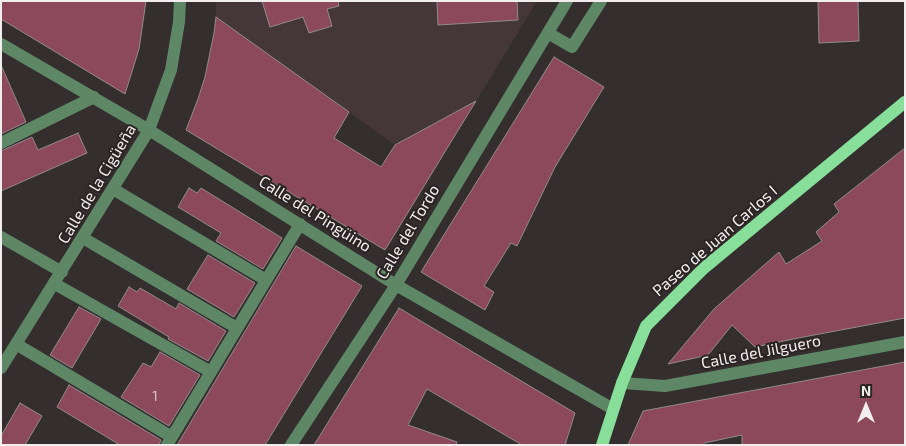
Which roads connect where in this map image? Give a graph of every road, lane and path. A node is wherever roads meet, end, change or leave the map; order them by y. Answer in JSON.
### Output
{"nodes":[{"id":1,"x":180,"y":1,"type":"edge"},
{"id":2,"x":567,"y":1,"type":"edge"},
{"id":3,"x":601,"y":1,"type":"edge"},
{"id":4,"x":548,"y":33,"type":"junction"},
{"id":5,"x":1,"y":44,"type":"edge"},
{"id":6,"x":94,"y":97,"type":"junction"},
{"id":7,"x":905,"y":102,"type":"edge"},
{"id":8,"x":149,"y":130,"type":"junction"},
{"id":9,"x":1,"y":143,"type":"edge"},
{"id":10,"x":113,"y":189,"type":"junction"},
{"id":11,"x":300,"y":224,"type":"junction"},
{"id":12,"x":83,"y":238,"type":"junction"},
{"id":13,"x":4,"y":244,"type":"edge"},
{"id":14,"x":62,"y":272,"type":"junction"},
{"id":15,"x":266,"y":280,"type":"junction"},
{"id":16,"x":55,"y":284,"type":"junction"},
{"id":17,"x":396,"y":285,"type":"junction"},
{"id":18,"x":237,"y":328,"type":"junction"},
{"id":19,"x":905,"y":342,"type":"edge"},
{"id":20,"x":16,"y":344,"type":"junction"},
{"id":21,"x":1,"y":368,"type":"edge"},
{"id":22,"x":211,"y":372,"type":"junction"},
{"id":23,"x":622,"y":383,"type":"junction"},
{"id":24,"x":613,"y":409,"type":"junction"},
{"id":25,"x":169,"y":441,"type":"edge"},
{"id":26,"x":291,"y":445,"type":"edge"},
{"id":27,"x":602,"y":445,"type":"edge"}],
"edges":[{"from":1,"to":8,"type":"street","name":"Calle de la Cigüeña"},
{"from":2,"to":4,"type":"street","name":"Calle del Tordo"},
{"from":3,"to":4,"type":"street"},
{"from":4,"to":17,"type":"street","name":"Calle del Tordo"},
{"from":5,"to":6,"type":"street","name":"Calle del Pingüino"},
{"from":6,"to":8,"type":"street","name":"Calle del Pingüino"},
{"from":6,"to":9,"type":"street"},
{"from":7,"to":23,"type":"main road","name":"Paseo de Juan Carlos I"},
{"from":8,"to":10,"type":"street","name":"Calle de la Cigüeña"},
{"from":8,"to":11,"type":"street","name":"Calle del Pingüino"},
{"from":10,"to":12,"type":"street","name":"Calle de la Cigüeña"},
{"from":10,"to":15,"type":"street"},
{"from":11,"to":15,"type":"street"},
{"from":11,"to":17,"type":"street","name":"Calle del Pingüino"},
{"from":12,"to":14,"type":"street","name":"Calle de la Cigüeña"},
{"from":12,"to":18,"type":"street"},
{"from":13,"to":14,"type":"street"},
{"from":14,"to":16,"type":"street","name":"Calle de la Cigüeña"},
{"from":15,"to":18,"type":"street"},
{"from":16,"to":20,"type":"street","name":"Calle de la Cigüeña"},
{"from":16,"to":22,"type":"street"},
{"from":17,"to":24,"type":"street","name":"Calle del Pingüino"},
{"from":17,"to":26,"type":"street","name":"Calle del Tordo"},
{"from":18,"to":22,"type":"street"},
{"from":19,"to":23,"type":"street","name":"Calle del Jilguero"},
{"from":20,"to":21,"type":"street","name":"Calle de la Cigüeña"},
{"from":20,"to":25,"type":"street"},
{"from":22,"to":25,"type":"street"},
{"from":23,"to":24,"type":"main road","name":"Paseo de Juan Carlos I"},
{"from":24,"to":27,"type":"main road","name":"Paseo de Juan Carlos I"}]}
